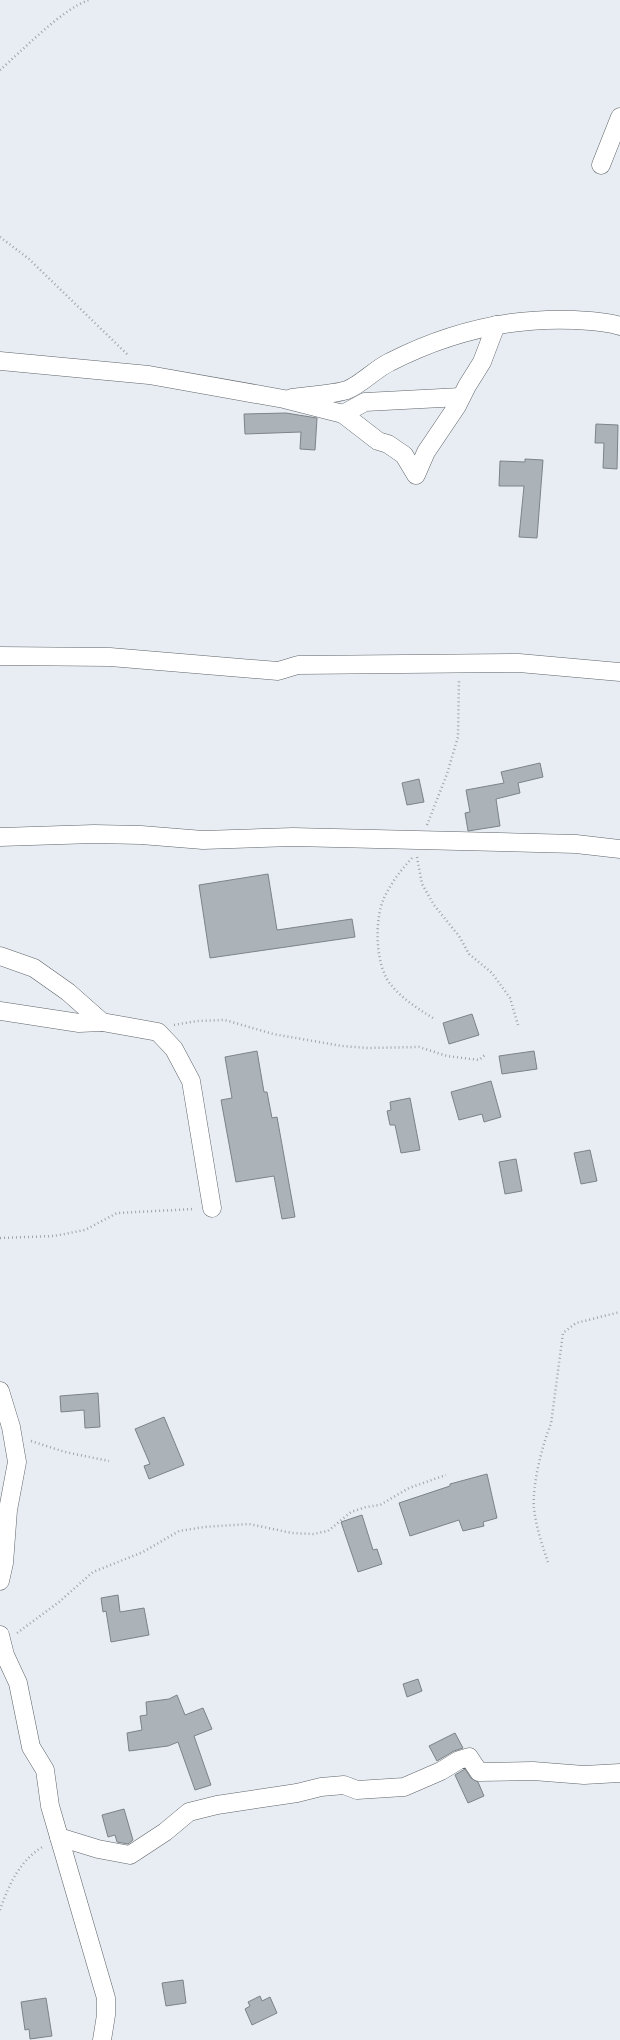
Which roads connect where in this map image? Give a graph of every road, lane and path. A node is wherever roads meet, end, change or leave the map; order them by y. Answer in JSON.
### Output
{"nodes":[{"id":1,"x":89,"y":0,"type":"edge"},
{"id":2,"x":0,"y":70,"type":"edge"},
{"id":3,"x":620,"y":117,"type":"edge"},
{"id":4,"x":601,"y":165,"type":"dead end"},
{"id":5,"x":0,"y":237,"type":"edge"},
{"id":6,"x":496,"y":324,"type":"junction"},
{"id":7,"x":620,"y":326,"type":"edge"},
{"id":8,"x":0,"y":361,"type":"edge"},
{"id":9,"x":149,"y":375,"type":"junction"},
{"id":10,"x":462,"y":397,"type":"junction"},
{"id":11,"x":284,"y":399,"type":"junction"},
{"id":12,"x":343,"y":414,"type":"junction"},
{"id":13,"x":0,"y":656,"type":"edge"},
{"id":14,"x":620,"y":672,"type":"edge"},
{"id":15,"x":0,"y":837,"type":"edge"},
{"id":16,"x":620,"y":849,"type":"edge"},
{"id":17,"x":417,"y":851,"type":"dead end"},
{"id":18,"x":0,"y":956,"type":"edge"},
{"id":19,"x":0,"y":1011,"type":"edge"},
{"id":20,"x":433,"y":1018,"type":"dead end"},
{"id":21,"x":102,"y":1022,"type":"junction"},
{"id":22,"x":145,"y":1030,"type":"junction"},
{"id":23,"x":486,"y":1054,"type":"dead end"},
{"id":24,"x":212,"y":1208,"type":"joint"},
{"id":25,"x":0,"y":1238,"type":"edge"},
{"id":26,"x":620,"y":1312,"type":"edge"},
{"id":27,"x":0,"y":1391,"type":"edge"},
{"id":28,"x":12,"y":1432,"type":"junction"},
{"id":29,"x":108,"y":1461,"type":"dead end"},
{"id":30,"x":446,"y":1475,"type":"dead end"},
{"id":31,"x":2,"y":1526,"type":"edge"},
{"id":32,"x":548,"y":1562,"type":"dead end"},
{"id":33,"x":0,"y":1581,"type":"edge"},
{"id":34,"x":1,"y":1640,"type":"edge"},
{"id":35,"x":620,"y":1773,"type":"edge"},
{"id":36,"x":59,"y":1837,"type":"junction"},
{"id":37,"x":0,"y":1910,"type":"edge"},
{"id":38,"x":102,"y":2040,"type":"edge"}],
"edges":[{"from":1,"to":2,"type":"path"},
{"from":3,"to":4,"type":"street"},
{"from":5,"to":9,"type":"path"},
{"from":6,"to":7,"type":"street"},
{"from":6,"to":10,"type":"street"},
{"from":6,"to":11,"type":"street"},
{"from":8,"to":9,"type":"street"},
{"from":9,"to":11,"type":"street"},
{"from":10,"to":12,"type":"street"},
{"from":10,"to":12,"type":"street"},
{"from":11,"to":12,"type":"street"},
{"from":13,"to":14,"type":"street"},
{"from":15,"to":16,"type":"street"},
{"from":17,"to":20,"type":"path"},
{"from":18,"to":21,"type":"street"},
{"from":19,"to":21,"type":"street"},
{"from":21,"to":22,"type":"street"},
{"from":22,"to":23,"type":"path"},
{"from":22,"to":24,"type":"street"},
{"from":24,"to":25,"type":"path"},
{"from":26,"to":32,"type":"path"},
{"from":27,"to":28,"type":"street"},
{"from":28,"to":29,"type":"path"},
{"from":28,"to":31,"type":"street"},
{"from":30,"to":34,"type":"path"},
{"from":31,"to":33,"type":"street"},
{"from":34,"to":36,"type":"street"},
{"from":35,"to":36,"type":"street"},
{"from":36,"to":37,"type":"path"},
{"from":36,"to":38,"type":"street"}]}
